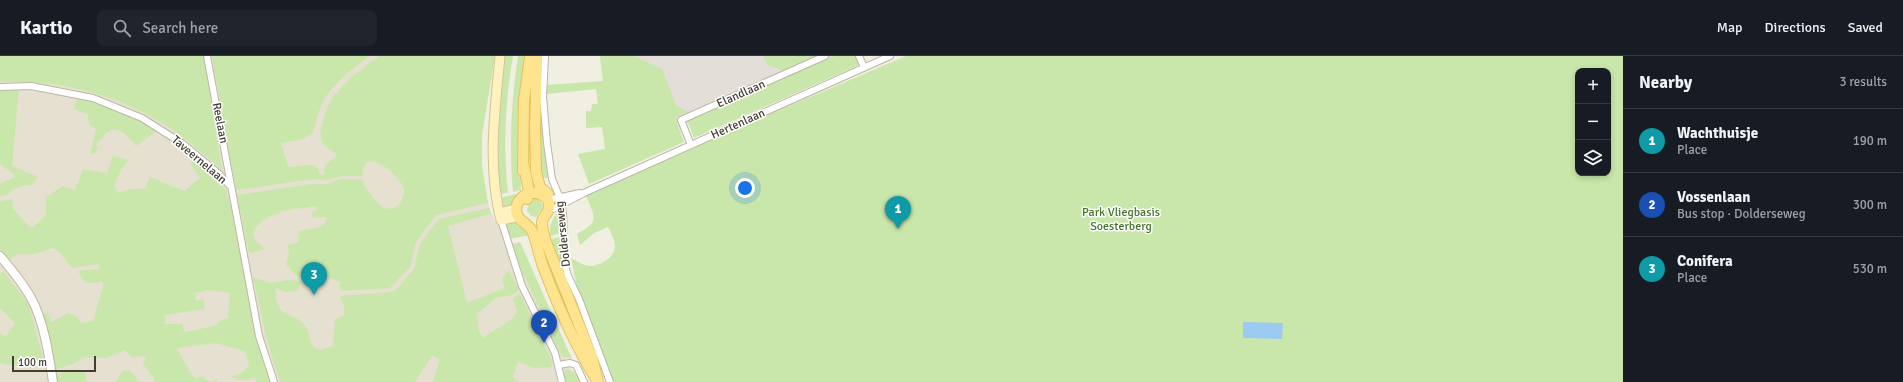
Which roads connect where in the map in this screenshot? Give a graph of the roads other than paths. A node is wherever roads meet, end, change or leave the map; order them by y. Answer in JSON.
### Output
{"nodes":[{"id":1,"x":207,"y":56,"type":"edge"},
{"id":2,"x":500,"y":56,"type":"edge"},
{"id":3,"x":530,"y":56,"type":"edge"},
{"id":4,"x":537,"y":56,"type":"edge"},
{"id":5,"x":544,"y":56,"type":"edge"},
{"id":6,"x":825,"y":56,"type":"edge"},
{"id":7,"x":859,"y":56,"type":"edge"},
{"id":8,"x":890,"y":56,"type":"edge"},
{"id":9,"x":864,"y":67,"type":"junction"},
{"id":10,"x":0,"y":87,"type":"edge"},
{"id":11,"x":691,"y":146,"type":"junction"},
{"id":12,"x":232,"y":191,"type":"junction"},
{"id":13,"x":526,"y":194,"type":"junction"},
{"id":14,"x":553,"y":200,"type":"junction"},
{"id":15,"x":500,"y":217,"type":"junction"},
{"id":16,"x":521,"y":217,"type":"junction"},
{"id":17,"x":544,"y":222,"type":"junction"},
{"id":18,"x":0,"y":256,"type":"edge"},
{"id":19,"x":559,"y":365,"type":"junction"},
{"id":20,"x":53,"y":382,"type":"edge"},
{"id":21,"x":274,"y":382,"type":"edge"},
{"id":22,"x":562,"y":382,"type":"edge"},
{"id":23,"x":584,"y":382,"type":"edge"},
{"id":24,"x":610,"y":382,"type":"edge"}],
"edges":[{"from":1,"to":12,"type":"street","name":"Reelaan"},
{"from":2,"to":15,"type":"main road"},
{"from":3,"to":13,"type":"main road"},
{"from":4,"to":14,"type":"main road"},
{"from":5,"to":14,"type":"street","name":"Dolderseweg"},
{"from":6,"to":11,"type":"street","name":"Elandlaan"},
{"from":7,"to":9,"type":"street"},
{"from":8,"to":9,"type":"street","name":"Hertenlaan"},
{"from":9,"to":11,"type":"street","name":"Hertenlaan"},
{"from":10,"to":12,"type":"street","name":"Taveernelaan"},
{"from":11,"to":14,"type":"street","name":"Hertenlaan"},
{"from":12,"to":21,"type":"street","name":"Taveernelaan"},
{"from":13,"to":14,"type":"main road"},
{"from":13,"to":16,"type":"main road"},
{"from":14,"to":17,"type":"main road"},
{"from":14,"to":24,"type":"street","name":"Dolderseweg"},
{"from":15,"to":16,"type":"main road"},
{"from":15,"to":19,"type":"street"},
{"from":16,"to":17,"type":"main road"},
{"from":16,"to":17,"type":"main road","name":"Dolderseweg"},
{"from":18,"to":20,"type":"street"},
{"from":19,"to":22,"type":"street"},
{"from":19,"to":23,"type":"street"}]}
